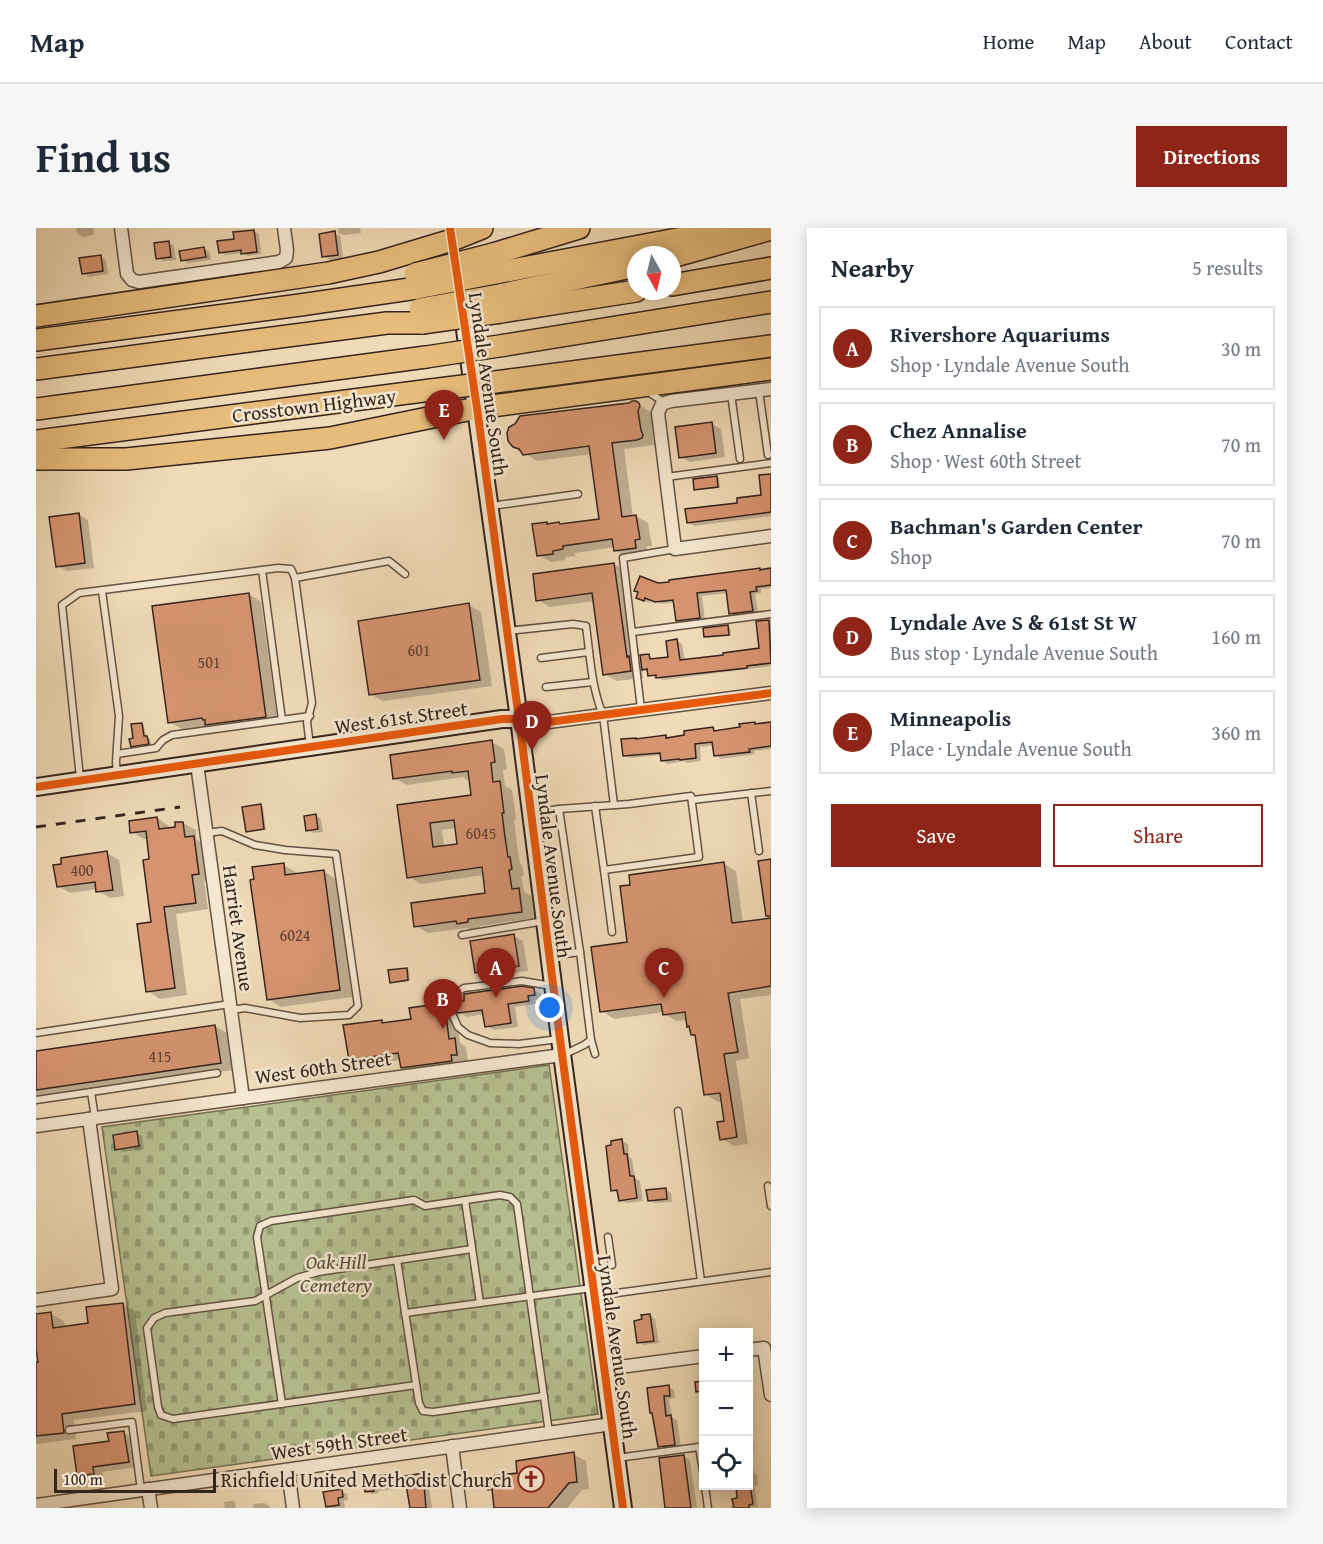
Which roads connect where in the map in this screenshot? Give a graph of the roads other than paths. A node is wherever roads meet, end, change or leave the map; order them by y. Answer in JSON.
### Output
{"nodes":[{"id":1,"x":121,"y":228,"type":"edge"},
{"id":2,"x":284,"y":228,"type":"edge"},
{"id":3,"x":482,"y":228,"type":"edge"},
{"id":4,"x":579,"y":228,"type":"edge"},
{"id":5,"x":736,"y":228,"type":"edge"},
{"id":6,"x":771,"y":229,"type":"edge"},
{"id":7,"x":451,"y":234,"type":"edge"},
{"id":8,"x":681,"y":254,"type":"edge"},
{"id":9,"x":494,"y":264,"type":"junction"},
{"id":10,"x":627,"y":268,"type":"edge"},
{"id":11,"x":771,"y":268,"type":"edge"},
{"id":12,"x":681,"y":283,"type":"edge"},
{"id":13,"x":627,"y":292,"type":"edge"},
{"id":14,"x":771,"y":302,"type":"edge"},
{"id":15,"x":500,"y":303,"type":"junction"},
{"id":16,"x":36,"y":316,"type":"edge"},
{"id":17,"x":771,"y":332,"type":"edge"},
{"id":18,"x":36,"y":340,"type":"edge"},
{"id":19,"x":771,"y":346,"type":"edge"},
{"id":20,"x":710,"y":354,"type":"junction"},
{"id":21,"x":36,"y":369,"type":"edge"},
{"id":22,"x":771,"y":369,"type":"edge"},
{"id":23,"x":642,"y":387,"type":"junction"},
{"id":24,"x":765,"y":390,"type":"edge"},
{"id":25,"x":731,"y":394,"type":"junction"},
{"id":26,"x":664,"y":404,"type":"junction"},
{"id":27,"x":477,"y":408,"type":"junction"},
{"id":28,"x":36,"y":409,"type":"edge"},
{"id":29,"x":36,"y":441,"type":"edge"},
{"id":30,"x":768,"y":455,"type":"dead end"},
{"id":31,"x":36,"y":459,"type":"edge"},
{"id":32,"x":740,"y":459,"type":"dead end"},
{"id":33,"x":771,"y":463,"type":"edge"},
{"id":34,"x":665,"y":477,"type":"junction"},
{"id":35,"x":578,"y":494,"type":"dead end"},
{"id":36,"x":490,"y":506,"type":"junction"},
{"id":37,"x":771,"y":536,"type":"edge"},
{"id":38,"x":675,"y":549,"type":"junction"},
{"id":39,"x":262,"y":570,"type":"junction"},
{"id":40,"x":405,"y":574,"type":"dead end"},
{"id":41,"x":295,"y":578,"type":"junction"},
{"id":42,"x":102,"y":591,"type":"junction"},
{"id":43,"x":771,"y":614,"type":"edge"},
{"id":44,"x":507,"y":631,"type":"junction"},
{"id":45,"x":633,"y":632,"type":"junction"},
{"id":46,"x":589,"y":652,"type":"junction"},
{"id":47,"x":541,"y":658,"type":"dead end"},
{"id":48,"x":593,"y":682,"type":"junction"},
{"id":49,"x":546,"y":687,"type":"dead end"},
{"id":50,"x":771,"y":693,"type":"edge"},
{"id":51,"x":642,"y":710,"type":"junction"},
{"id":52,"x":603,"y":714,"type":"junction"},
{"id":53,"x":309,"y":716,"type":"junction"},
{"id":54,"x":519,"y":719,"type":"junction"},
{"id":55,"x":282,"y":720,"type":"junction"},
{"id":56,"x":310,"y":747,"type":"junction"},
{"id":57,"x":117,"y":754,"type":"junction"},
{"id":58,"x":197,"y":764,"type":"junction"},
{"id":59,"x":117,"y":775,"type":"junction"},
{"id":60,"x":81,"y":780,"type":"junction"},
{"id":61,"x":36,"y":787,"type":"edge"},
{"id":62,"x":771,"y":791,"type":"edge"},
{"id":63,"x":751,"y":793,"type":"junction"},
{"id":64,"x":691,"y":798,"type":"junction"},
{"id":65,"x":614,"y":805,"type":"junction"},
{"id":66,"x":595,"y":806,"type":"junction"},
{"id":67,"x":559,"y":809,"type":"junction"},
{"id":68,"x":531,"y":813,"type":"junction"},
{"id":69,"x":206,"y":833,"type":"junction"},
{"id":70,"x":759,"y":851,"type":"dead end"},
{"id":71,"x":604,"y":870,"type":"junction"},
{"id":72,"x":545,"y":921,"type":"junction"},
{"id":73,"x":612,"y":932,"type":"dead end"},
{"id":74,"x":462,"y":935,"type":"dead end"},
{"id":75,"x":580,"y":952,"type":"junction"},
{"id":76,"x":549,"y":957,"type":"junction"},
{"id":77,"x":553,"y":986,"type":"junction"},
{"id":78,"x":231,"y":1007,"type":"junction"},
{"id":79,"x":36,"y":1033,"type":"edge"},
{"id":80,"x":591,"y":1040,"type":"junction"},
{"id":81,"x":561,"y":1047,"type":"junction"},
{"id":82,"x":594,"y":1054,"type":"dead end"},
{"id":83,"x":217,"y":1073,"type":"dead end"},
{"id":84,"x":91,"y":1092,"type":"junction"},
{"id":85,"x":243,"y":1098,"type":"junction"},
{"id":86,"x":36,"y":1100,"type":"edge"},
{"id":87,"x":678,"y":1111,"type":"dead end"},
{"id":88,"x":92,"y":1119,"type":"junction"},
{"id":89,"x":36,"y":1126,"type":"edge"},
{"id":90,"x":768,"y":1186,"type":"dead end"},
{"id":91,"x":465,"y":1200,"type":"junction"},
{"id":92,"x":771,"y":1206,"type":"edge"},
{"id":93,"x":608,"y":1237,"type":"dead end"},
{"id":94,"x":472,"y":1249,"type":"junction"},
{"id":95,"x":397,"y":1260,"type":"junction"},
{"id":96,"x":612,"y":1265,"type":"dead end"},
{"id":97,"x":771,"y":1272,"type":"edge"},
{"id":98,"x":701,"y":1281,"type":"junction"},
{"id":99,"x":594,"y":1292,"type":"junction"},
{"id":100,"x":267,"y":1296,"type":"junction"},
{"id":101,"x":530,"y":1296,"type":"junction"},
{"id":102,"x":36,"y":1300,"type":"edge"},
{"id":103,"x":480,"y":1303,"type":"junction"},
{"id":104,"x":405,"y":1313,"type":"junction"},
{"id":105,"x":753,"y":1349,"type":"edge"},
{"id":106,"x":699,"y":1357,"type":"edge"},
{"id":107,"x":604,"y":1369,"type":"junction"},
{"id":108,"x":416,"y":1385,"type":"junction"},
{"id":109,"x":771,"y":1395,"type":"edge"},
{"id":110,"x":544,"y":1396,"type":"junction"},
{"id":111,"x":282,"y":1404,"type":"junction"},
{"id":112,"x":612,"y":1424,"type":"junction"},
{"id":113,"x":69,"y":1430,"type":"dead end"},
{"id":114,"x":549,"y":1432,"type":"junction"},
{"id":115,"x":452,"y":1446,"type":"junction"},
{"id":116,"x":699,"y":1447,"type":"edge"},
{"id":117,"x":616,"y":1458,"type":"junction"},
{"id":118,"x":288,"y":1470,"type":"junction"},
{"id":119,"x":145,"y":1490,"type":"junction"},
{"id":120,"x":706,"y":1490,"type":"edge"},
{"id":121,"x":36,"y":1505,"type":"edge"},
{"id":122,"x":151,"y":1508,"type":"edge"},
{"id":123,"x":293,"y":1508,"type":"edge"},
{"id":124,"x":460,"y":1508,"type":"edge"},
{"id":125,"x":623,"y":1508,"type":"edge"},
{"id":126,"x":708,"y":1508,"type":"edge"}],
"edges":[{"from":1,"to":2,"type":"street"},
{"from":3,"to":7,"type":"highway"},
{"from":4,"to":9,"type":"highway"},
{"from":5,"to":9,"type":"highway"},
{"from":6,"to":8,"type":"highway"},
{"from":7,"to":16,"type":"highway"},
{"from":7,"to":27,"type":"main road","name":"Lyndale Avenue South"},
{"from":9,"to":18,"type":"highway","bridge":true},
{"from":10,"to":15,"type":"highway"},
{"from":11,"to":12,"type":"highway"},
{"from":13,"to":15,"type":"highway"},
{"from":14,"to":28,"type":"highway","bridge":true},
{"from":15,"to":21,"type":"highway","bridge":true},
{"from":17,"to":20,"type":"highway"},
{"from":19,"to":20,"type":"highway","name":"Crosstown Highway"},
{"from":20,"to":29,"type":"highway","name":"Crosstown Highway","bridge":true},
{"from":22,"to":23,"type":"highway"},
{"from":23,"to":26,"type":"lane"},
{"from":23,"to":27,"type":"highway"},
{"from":24,"to":25,"type":"street"},
{"from":24,"to":30,"type":"lane"},
{"from":25,"to":26,"type":"street"},
{"from":25,"to":32,"type":"lane"},
{"from":26,"to":34,"type":"street"},
{"from":27,"to":31,"type":"highway"},
{"from":27,"to":36,"type":"main road","name":"Lyndale Avenue South"},
{"from":33,"to":34,"type":"lane"},
{"from":34,"to":38,"type":"street"},
{"from":35,"to":36,"type":"lane"},
{"from":36,"to":44,"type":"main road","name":"Lyndale Avenue South"},
{"from":37,"to":38,"type":"street"},
{"from":38,"to":45,"type":"lane"},
{"from":39,"to":41,"type":"lane"},
{"from":39,"to":42,"type":"lane"},
{"from":39,"to":55,"type":"lane"},
{"from":40,"to":41,"type":"lane"},
{"from":41,"to":53,"type":"lane"},
{"from":42,"to":57,"type":"lane"},
{"from":42,"to":60,"type":"lane"},
{"from":43,"to":45,"type":"lane"},
{"from":44,"to":46,"type":"lane"},
{"from":44,"to":54,"type":"main road","name":"Lyndale Avenue South"},
{"from":45,"to":51,"type":"lane"},
{"from":46,"to":47,"type":"lane"},
{"from":46,"to":48,"type":"lane"},
{"from":48,"to":49,"type":"lane"},
{"from":48,"to":52,"type":"lane"},
{"from":50,"to":51,"type":"street","name":"West 61st Street"},
{"from":51,"to":52,"type":"street","name":"West 61st Street"},
{"from":52,"to":54,"type":"street","name":"West 61st Street"},
{"from":52,"to":65,"type":"lane"},
{"from":53,"to":55,"type":"lane"},
{"from":53,"to":56,"type":"lane"},
{"from":54,"to":56,"type":"main road","name":"West 61st Street"},
{"from":54,"to":68,"type":"main road","name":"Lyndale Avenue South"},
{"from":55,"to":57,"type":"lane"},
{"from":56,"to":58,"type":"main road","name":"West 61st Street"},
{"from":57,"to":59,"type":"lane"},
{"from":58,"to":59,"type":"main road","name":"West 61st Street"},
{"from":58,"to":69,"type":"street","name":"Harriet Avenue"},
{"from":59,"to":60,"type":"main road","name":"West 61st Street"},
{"from":60,"to":61,"type":"main road","name":"West 61st Street"},
{"from":62,"to":63,"type":"lane"},
{"from":63,"to":64,"type":"lane"},
{"from":63,"to":70,"type":"lane"},
{"from":64,"to":65,"type":"lane"},
{"from":64,"to":71,"type":"lane"},
{"from":65,"to":66,"type":"lane"},
{"from":66,"to":67,"type":"lane"},
{"from":66,"to":71,"type":"lane"},
{"from":67,"to":68,"type":"lane"},
{"from":67,"to":75,"type":"lane"},
{"from":68,"to":72,"type":"main road","name":"Lyndale Avenue South"},
{"from":69,"to":78,"type":"street","name":"Harriet Avenue"},
{"from":69,"to":78,"type":"lane"},
{"from":71,"to":73,"type":"lane"},
{"from":72,"to":74,"type":"lane"},
{"from":72,"to":76,"type":"main road","name":"Lyndale Avenue South"},
{"from":75,"to":76,"type":"lane"},
{"from":75,"to":80,"type":"lane"},
{"from":76,"to":77,"type":"main road","name":"Lyndale Avenue South"},
{"from":77,"to":81,"type":"main road","name":"Lyndale Avenue South"},
{"from":77,"to":81,"type":"lane"},
{"from":78,"to":79,"type":"lane"},
{"from":78,"to":85,"type":"street","name":"Harriet Avenue"},
{"from":80,"to":81,"type":"lane"},
{"from":80,"to":82,"type":"lane"},
{"from":81,"to":85,"type":"street","name":"West 60th Street"},
{"from":81,"to":99,"type":"main road","name":"Lyndale Avenue South"},
{"from":83,"to":84,"type":"lane"},
{"from":84,"to":86,"type":"lane"},
{"from":84,"to":88,"type":"lane"},
{"from":85,"to":88,"type":"street","name":"West 60th Street"},
{"from":87,"to":98,"type":"lane"},
{"from":88,"to":89,"type":"street","name":"West 60th Street"},
{"from":88,"to":102,"type":"street"},
{"from":90,"to":92,"type":"lane"},
{"from":91,"to":94,"type":"lane"},
{"from":91,"to":100,"type":"lane"},
{"from":91,"to":101,"type":"lane"},
{"from":93,"to":96,"type":"lane"},
{"from":94,"to":95,"type":"lane"},
{"from":94,"to":103,"type":"lane"},
{"from":95,"to":100,"type":"lane"},
{"from":95,"to":104,"type":"lane"},
{"from":97,"to":98,"type":"lane"},
{"from":98,"to":99,"type":"lane"},
{"from":99,"to":101,"type":"lane"},
{"from":99,"to":107,"type":"main road","name":"Lyndale Avenue South"},
{"from":100,"to":111,"type":"lane"},
{"from":100,"to":111,"type":"lane"},
{"from":101,"to":103,"type":"lane"},
{"from":101,"to":110,"type":"lane"},
{"from":103,"to":104,"type":"lane"},
{"from":104,"to":108,"type":"lane"},
{"from":105,"to":109,"type":"street"},
{"from":106,"to":107,"type":"street"},
{"from":107,"to":112,"type":"main road","name":"Lyndale Avenue South"},
{"from":108,"to":110,"type":"lane"},
{"from":108,"to":111,"type":"lane"},
{"from":110,"to":114,"type":"lane"},
{"from":112,"to":114,"type":"street","name":"West 59th Street"},
{"from":112,"to":117,"type":"main road","name":"Lyndale Avenue South"},
{"from":113,"to":119,"type":"lane"},
{"from":114,"to":115,"type":"street","name":"West 59th Street"},
{"from":115,"to":118,"type":"street","name":"West 59th Street"},
{"from":115,"to":124,"type":"street"},
{"from":116,"to":117,"type":"lane"},
{"from":117,"to":125,"type":"main road","name":"Lyndale Avenue South"},
{"from":118,"to":119,"type":"street","name":"West 59th Street"},
{"from":118,"to":123,"type":"street"},
{"from":119,"to":121,"type":"street","name":"West 59th Street"},
{"from":119,"to":122,"type":"street"},
{"from":120,"to":126,"type":"lane"}]}
